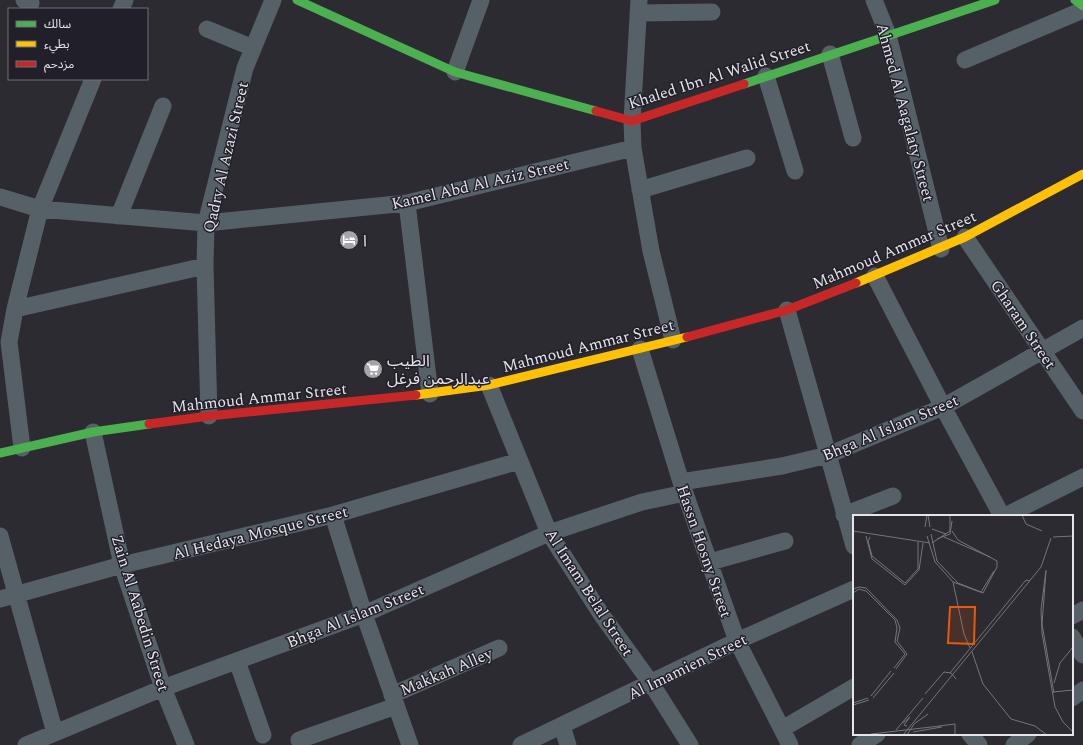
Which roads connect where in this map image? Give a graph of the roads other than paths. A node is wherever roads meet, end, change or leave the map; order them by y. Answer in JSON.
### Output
{"nodes":[{"id":1,"x":273,"y":0,"type":"edge"},
{"id":2,"x":297,"y":0,"type":"edge"},
{"id":3,"x":481,"y":0,"type":"edge"},
{"id":4,"x":874,"y":0,"type":"edge"},
{"id":5,"x":995,"y":0,"type":"edge"},
{"id":6,"x":1075,"y":0,"type":"edge"},
{"id":7,"x":638,"y":6,"type":"edge"},
{"id":8,"x":1083,"y":6,"type":"edge"},
{"id":9,"x":1083,"y":10,"type":"edge"},
{"id":10,"x":712,"y":12,"type":"dead end"},
{"id":11,"x":207,"y":29,"type":"dead end"},
{"id":12,"x":888,"y":35,"type":"junction"},
{"id":13,"x":253,"y":48,"type":"junction"},
{"id":14,"x":830,"y":54,"type":"junction"},
{"id":15,"x":964,"y":60,"type":"dead end"},
{"id":16,"x":455,"y":72,"type":"junction"},
{"id":17,"x":766,"y":76,"type":"junction"},
{"id":18,"x":93,"y":80,"type":"edge"},
{"id":19,"x":163,"y":106,"type":"dead end"},
{"id":20,"x":632,"y":121,"type":"junction"},
{"id":21,"x":853,"y":138,"type":"dead end"},
{"id":22,"x":633,"y":148,"type":"junction"},
{"id":23,"x":747,"y":158,"type":"dead end"},
{"id":24,"x":795,"y":171,"type":"dead end"},
{"id":25,"x":1083,"y":174,"type":"edge"},
{"id":26,"x":640,"y":190,"type":"junction"},
{"id":27,"x":0,"y":197,"type":"edge"},
{"id":28,"x":407,"y":202,"type":"junction"},
{"id":29,"x":40,"y":209,"type":"junction"},
{"id":30,"x":119,"y":216,"type":"junction"},
{"id":31,"x":206,"y":223,"type":"junction"},
{"id":32,"x":965,"y":237,"type":"junction"},
{"id":33,"x":941,"y":249,"type":"junction"},
{"id":34,"x":205,"y":266,"type":"junction"},
{"id":35,"x":875,"y":276,"type":"junction"},
{"id":36,"x":15,"y":309,"type":"junction"},
{"id":37,"x":787,"y":310,"type":"junction"},
{"id":38,"x":1083,"y":328,"type":"edge"},
{"id":39,"x":673,"y":340,"type":"junction"},
{"id":40,"x":5,"y":342,"type":"edge"},
{"id":41,"x":640,"y":349,"type":"junction"},
{"id":42,"x":1043,"y":350,"type":"junction"},
{"id":43,"x":489,"y":385,"type":"junction"},
{"id":44,"x":430,"y":394,"type":"junction"},
{"id":45,"x":943,"y":407,"type":"junction"},
{"id":46,"x":1083,"y":411,"type":"edge"},
{"id":47,"x":209,"y":416,"type":"junction"},
{"id":48,"x":93,"y":432,"type":"junction"},
{"id":49,"x":22,"y":448,"type":"junction"},
{"id":50,"x":0,"y":453,"type":"edge"},
{"id":51,"x":828,"y":455,"type":"junction"},
{"id":52,"x":519,"y":461,"type":"junction"},
{"id":53,"x":1083,"y":477,"type":"edge"},
{"id":54,"x":683,"y":488,"type":"junction"},
{"id":55,"x":893,"y":496,"type":"dead end"},
{"id":56,"x":333,"y":515,"type":"junction"},
{"id":57,"x":844,"y":515,"type":"junction"},
{"id":58,"x":1003,"y":515,"type":"edge"},
{"id":59,"x":1006,"y":515,"type":"edge"},
{"id":60,"x":549,"y":533,"type":"junction"},
{"id":61,"x":0,"y":536,"type":"edge"},
{"id":62,"x":785,"y":541,"type":"dead end"},
{"id":63,"x":853,"y":543,"type":"edge"},
{"id":64,"x":710,"y":562,"type":"junction"},
{"id":65,"x":122,"y":565,"type":"junction"},
{"id":66,"x":853,"y":589,"type":"edge"},
{"id":67,"x":8,"y":596,"type":"edge"},
{"id":68,"x":1083,"y":610,"type":"edge"},
{"id":69,"x":364,"y":614,"type":"junction"},
{"id":70,"x":1073,"y":615,"type":"edge"},
{"id":71,"x":1073,"y":639,"type":"edge"},
{"id":72,"x":737,"y":641,"type":"junction"},
{"id":73,"x":500,"y":648,"type":"dead end"},
{"id":74,"x":1083,"y":655,"type":"edge"},
{"id":75,"x":237,"y":660,"type":"junction"},
{"id":76,"x":651,"y":683,"type":"junction"},
{"id":77,"x":163,"y":688,"type":"junction"},
{"id":78,"x":853,"y":688,"type":"edge"},
{"id":79,"x":1083,"y":690,"type":"edge"},
{"id":80,"x":1073,"y":697,"type":"edge"},
{"id":81,"x":394,"y":700,"type":"junction"},
{"id":82,"x":562,"y":726,"type":"junction"},
{"id":83,"x":782,"y":729,"type":"junction"},
{"id":84,"x":55,"y":733,"type":"junction"},
{"id":85,"x":263,"y":735,"type":"dead end"},
{"id":86,"x":875,"y":735,"type":"edge"},
{"id":87,"x":971,"y":735,"type":"edge"},
{"id":88,"x":1027,"y":735,"type":"edge"},
{"id":89,"x":299,"y":740,"type":"dead end"},
{"id":90,"x":33,"y":744,"type":"edge"},
{"id":91,"x":186,"y":745,"type":"edge"},
{"id":92,"x":410,"y":745,"type":"edge"},
{"id":93,"x":521,"y":745,"type":"edge"},
{"id":94,"x":568,"y":745,"type":"edge"},
{"id":95,"x":690,"y":745,"type":"edge"},
{"id":96,"x":790,"y":745,"type":"edge"},
{"id":97,"x":860,"y":745,"type":"edge"},
{"id":98,"x":979,"y":745,"type":"edge"},
{"id":99,"x":1014,"y":745,"type":"edge"}],
"edges":[{"from":1,"to":13,"type":"street","name":"Qadry Al Azazi Street"},
{"from":2,"to":16,"type":"street","name":"Khaled Ibn Al Walid Street"},
{"from":3,"to":16,"type":"street"},
{"from":4,"to":12,"type":"street","name":"Ahmed Al Aagalaty Street"},
{"from":5,"to":12,"type":"street","name":"Khaled Ibn Al Walid Street"},
{"from":6,"to":8,"type":"street"},
{"from":7,"to":10,"type":"street"},
{"from":7,"to":20,"type":"street"},
{"from":9,"to":15,"type":"street"},
{"from":11,"to":13,"type":"street"},
{"from":12,"to":14,"type":"street","name":"Khaled Ibn Al Walid Street"},
{"from":12,"to":33,"type":"street","name":"Ahmed Al Aagalaty Street"},
{"from":13,"to":31,"type":"street","name":"Qadry Al Azazi Street"},
{"from":14,"to":17,"type":"street","name":"Khaled Ibn Al Walid Street"},
{"from":14,"to":21,"type":"street"},
{"from":16,"to":20,"type":"street","name":"Khaled Ibn Al Walid Street"},
{"from":17,"to":20,"type":"street","name":"Khaled Ibn Al Walid Street"},
{"from":17,"to":24,"type":"street"},
{"from":18,"to":29,"type":"street"},
{"from":19,"to":30,"type":"street"},
{"from":20,"to":22,"type":"street"},
{"from":22,"to":26,"type":"street"},
{"from":22,"to":28,"type":"street","name":"Kamel Abd Al Aziz Street"},
{"from":23,"to":26,"type":"street"},
{"from":25,"to":32,"type":"street","name":"Mahmoud Ammar Street"},
{"from":26,"to":39,"type":"street"},
{"from":27,"to":29,"type":"street","name":"Kamel Abd Al Aziz Street"},
{"from":28,"to":31,"type":"street","name":"Kamel Abd Al Aziz Street"},
{"from":28,"to":44,"type":"street"},
{"from":29,"to":30,"type":"street","name":"Kamel Abd Al Aziz Street"},
{"from":29,"to":36,"type":"street"},
{"from":30,"to":31,"type":"street","name":"Kamel Abd Al Aziz Street"},
{"from":31,"to":34,"type":"street","name":"Qadry Al Azazi Street"},
{"from":32,"to":33,"type":"street","name":"Mahmoud Ammar Street"},
{"from":32,"to":42,"type":"street","name":"Gharam Street"},
{"from":33,"to":35,"type":"street","name":"Mahmoud Ammar Street"},
{"from":34,"to":36,"type":"street"},
{"from":34,"to":47,"type":"street","name":"Qadry Al Azazi Street"},
{"from":35,"to":37,"type":"street","name":"Mahmoud Ammar Street"},
{"from":35,"to":45,"type":"street"},
{"from":36,"to":40,"type":"street"},
{"from":37,"to":39,"type":"street","name":"Mahmoud Ammar Street"},
{"from":37,"to":51,"type":"street"},
{"from":38,"to":42,"type":"street","name":"Bhga Al Islam Street"},
{"from":39,"to":41,"type":"street","name":"Mahmoud Ammar Street"},
{"from":40,"to":49,"type":"street"},
{"from":41,"to":43,"type":"street","name":"Mahmoud Ammar Street"},
{"from":41,"to":54,"type":"street","name":"Hassn Hosny Street"},
{"from":42,"to":45,"type":"street","name":"Bhga Al Islam Street"},
{"from":42,"to":46,"type":"street","name":"Gharam Street"},
{"from":43,"to":44,"type":"street","name":"Mahmoud Ammar Street"},
{"from":43,"to":52,"type":"street","name":"Al Imam Belal Street"},
{"from":44,"to":47,"type":"street","name":"Mahmoud Ammar Street"},
{"from":45,"to":51,"type":"street","name":"Bhga Al Islam Street"},
{"from":45,"to":58,"type":"street"},
{"from":47,"to":48,"type":"street","name":"Mahmoud Ammar Street"},
{"from":48,"to":49,"type":"street","name":"Mahmoud Ammar Street"},
{"from":48,"to":65,"type":"street","name":"Zain Al Aabedin Street"},
{"from":49,"to":50,"type":"street","name":"Mahmoud Ammar Street"},
{"from":51,"to":54,"type":"street","name":"Bhga Al Islam Street"},
{"from":51,"to":57,"type":"street"},
{"from":52,"to":56,"type":"street","name":"Al Hedaya Mosque Street"},
{"from":52,"to":60,"type":"street","name":"Al Imam Belal Street"},
{"from":53,"to":59,"type":"street"},
{"from":54,"to":60,"type":"street","name":"Bhga Al Islam Street"},
{"from":54,"to":64,"type":"street","name":"Hassn Hosny Street"},
{"from":55,"to":57,"type":"street"},
{"from":56,"to":65,"type":"street","name":"Al Hedaya Mosque Street"},
{"from":56,"to":69,"type":"street"},
{"from":57,"to":63,"type":"street"},
{"from":60,"to":69,"type":"street","name":"Bhga Al Islam Street"},
{"from":60,"to":76,"type":"street","name":"Al Imam Belal Street"},
{"from":61,"to":67,"type":"street"},
{"from":62,"to":64,"type":"street"},
{"from":64,"to":72,"type":"street","name":"Hassn Hosny Street"},
{"from":65,"to":67,"type":"street","name":"Al Hedaya Mosque Street"},
{"from":65,"to":77,"type":"street","name":"Zain Al Aabedin Street"},
{"from":66,"to":72,"type":"street","name":"Al Imamien Street"},
{"from":67,"to":84,"type":"street"},
{"from":68,"to":70,"type":"street"},
{"from":69,"to":75,"type":"street","name":"Bhga Al Islam Street"},
{"from":69,"to":81,"type":"street"},
{"from":71,"to":74,"type":"street"},
{"from":72,"to":76,"type":"street","name":"Al Imamien Street"},
{"from":72,"to":83,"type":"street","name":"Hassn Hosny Street"},
{"from":73,"to":81,"type":"street","name":"Makkah Alley"},
{"from":75,"to":77,"type":"street","name":"Bhga Al Islam Street"},
{"from":75,"to":85,"type":"street"},
{"from":76,"to":82,"type":"street","name":"Al Imamien Street"},
{"from":76,"to":95,"type":"street","name":"Al Imam Belal Street"},
{"from":77,"to":84,"type":"street","name":"Bhga Al Islam Street"},
{"from":77,"to":91,"type":"street","name":"Zain Al Aabedin Street"},
{"from":78,"to":83,"type":"street"},
{"from":79,"to":80,"type":"street"},
{"from":81,"to":89,"type":"street","name":"Makkah Alley"},
{"from":81,"to":92,"type":"street"},
{"from":82,"to":93,"type":"street","name":"Al Imamien Street"},
{"from":82,"to":94,"type":"street"},
{"from":83,"to":96,"type":"street","name":"Hassn Hosny Street"},
{"from":84,"to":90,"type":"street","name":"Bhga Al Islam Street"},
{"from":86,"to":97,"type":"street"},
{"from":87,"to":98,"type":"street"},
{"from":88,"to":99,"type":"street"}]}
